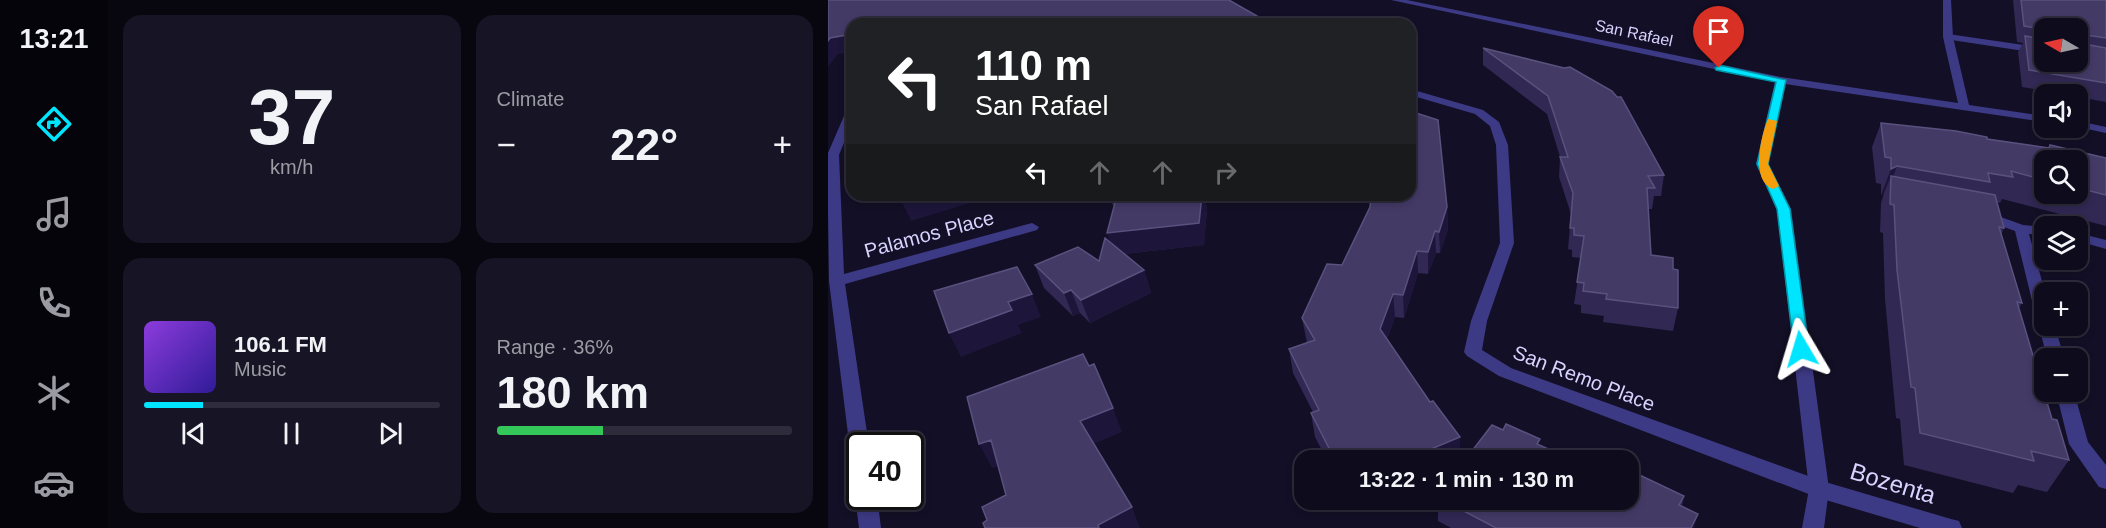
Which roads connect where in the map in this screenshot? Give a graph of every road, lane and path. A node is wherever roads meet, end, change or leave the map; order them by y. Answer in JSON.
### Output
{"nodes":[{"id":1,"x":1395,"y":0,"type":"edge"},
{"id":2,"x":1947,"y":0,"type":"edge"},
{"id":3,"x":1948,"y":37,"type":"junction"},
{"id":4,"x":2034,"y":50,"type":"edge"},
{"id":5,"x":1781,"y":80,"type":"junction"},
{"id":6,"x":1416,"y":94,"type":"edge"},
{"id":7,"x":1964,"y":105,"type":"junction"},
{"id":8,"x":2034,"y":117,"type":"edge"},
{"id":9,"x":846,"y":124,"type":"edge"},
{"id":10,"x":2088,"y":126,"type":"edge"},
{"id":11,"x":2106,"y":130,"type":"edge"},
{"id":12,"x":1969,"y":212,"type":"edge"},
{"id":13,"x":1032,"y":228,"type":"dead end"},
{"id":14,"x":2021,"y":229,"type":"junction"},
{"id":15,"x":2034,"y":230,"type":"edge"},
{"id":16,"x":2088,"y":240,"type":"edge"},
{"id":17,"x":2106,"y":245,"type":"edge"},
{"id":18,"x":837,"y":281,"type":"junction"},
{"id":19,"x":2035,"y":282,"type":"edge"},
{"id":20,"x":2068,"y":402,"type":"edge"},
{"id":21,"x":858,"y":432,"type":"edge"},
{"id":22,"x":2106,"y":481,"type":"edge"},
{"id":23,"x":1819,"y":489,"type":"junction"},
{"id":24,"x":868,"y":510,"type":"edge"},
{"id":25,"x":870,"y":528,"type":"edge"},
{"id":26,"x":1813,"y":528,"type":"edge"},
{"id":27,"x":1951,"y":528,"type":"edge"}],
"edges":[{"from":1,"to":5,"type":"street","name":"San Rafael"},
{"from":2,"to":3,"type":"street"},
{"from":3,"to":4,"type":"street"},
{"from":3,"to":7,"type":"street"},
{"from":5,"to":7,"type":"street","name":"San Rafael"},
{"from":5,"to":23,"type":"street"},
{"from":6,"to":23,"type":"street","name":"San Remo Place"},
{"from":7,"to":8,"type":"street","name":"San Rafael"},
{"from":9,"to":18,"type":"street"},
{"from":10,"to":11,"type":"street"},
{"from":12,"to":14,"type":"street"},
{"from":13,"to":18,"type":"street","name":"Palamos Place"},
{"from":14,"to":15,"type":"street"},
{"from":14,"to":19,"type":"street"},
{"from":16,"to":17,"type":"street"},
{"from":18,"to":21,"type":"street"},
{"from":20,"to":22,"type":"street"},
{"from":23,"to":26,"type":"street"},
{"from":23,"to":27,"type":"street","name":"Bozenta"},
{"from":24,"to":25,"type":"street"}]}
